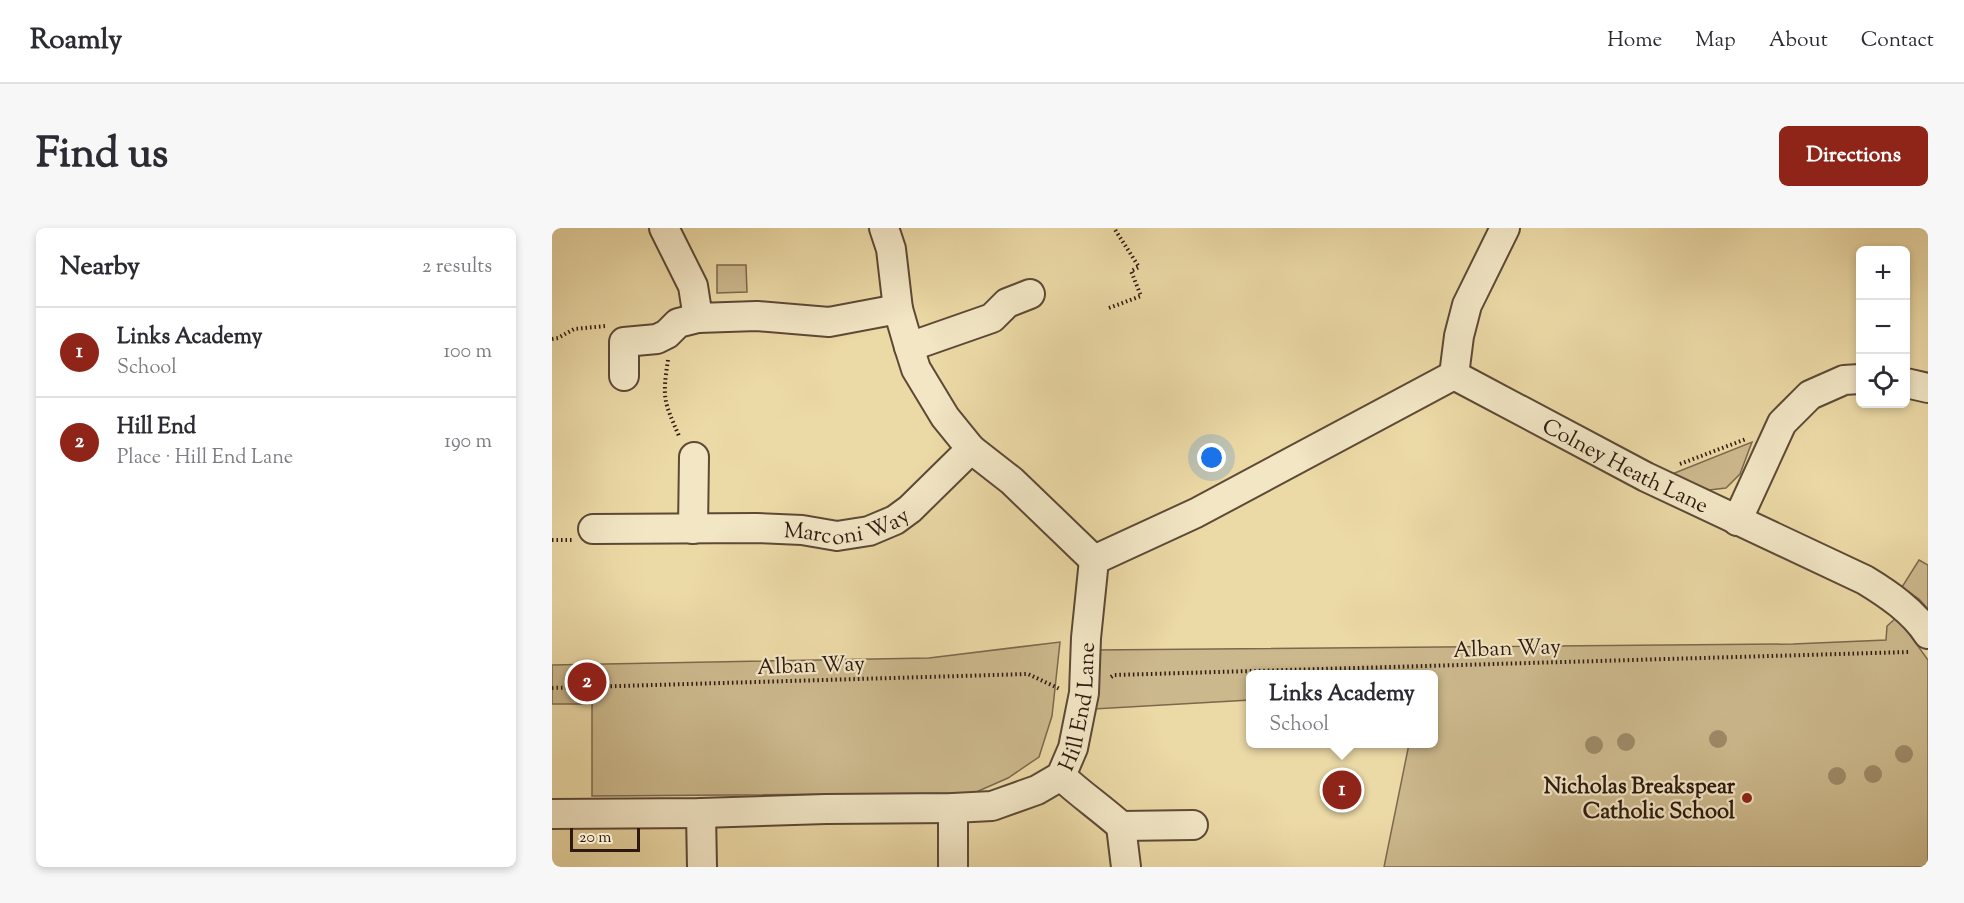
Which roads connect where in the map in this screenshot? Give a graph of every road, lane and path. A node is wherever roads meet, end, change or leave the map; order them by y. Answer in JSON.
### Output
{"nodes":[{"id":1,"x":664,"y":228,"type":"edge"},
{"id":2,"x":884,"y":228,"type":"edge"},
{"id":3,"x":1113,"y":228,"type":"edge"},
{"id":4,"x":1502,"y":229,"type":"edge"},
{"id":5,"x":1030,"y":294,"type":"dead end"},
{"id":6,"x":1109,"y":308,"type":"dead end"},
{"id":7,"x":898,"y":309,"type":"junction"},
{"id":8,"x":698,"y":318,"type":"junction"},
{"id":9,"x":667,"y":334,"type":"junction"},
{"id":10,"x":909,"y":347,"type":"junction"},
{"id":11,"x":1454,"y":375,"type":"junction"},
{"id":12,"x":624,"y":376,"type":"dead end"},
{"id":13,"x":1856,"y":379,"type":"edge"},
{"id":14,"x":1910,"y":383,"type":"edge"},
{"id":15,"x":1928,"y":388,"type":"edge"},
{"id":16,"x":1778,"y":430,"type":"junction"},
{"id":17,"x":971,"y":449,"type":"junction"},
{"id":18,"x":694,"y":457,"type":"joint"},
{"id":19,"x":1646,"y":477,"type":"junction"},
{"id":20,"x":1737,"y":521,"type":"junction"},
{"id":21,"x":593,"y":529,"type":"dead end"},
{"id":22,"x":693,"y":529,"type":"junction"},
{"id":23,"x":1094,"y":561,"type":"junction"},
{"id":24,"x":1922,"y":637,"type":"edge"},
{"id":25,"x":1107,"y":681,"type":"dead end"},
{"id":26,"x":552,"y":688,"type":"edge"},
{"id":27,"x":1067,"y":693,"type":"dead end"},
{"id":28,"x":1061,"y":776,"type":"junction"},
{"id":29,"x":953,"y":808,"type":"junction"},
{"id":30,"x":701,"y":813,"type":"junction"},
{"id":31,"x":552,"y":814,"type":"edge"},
{"id":32,"x":1193,"y":825,"type":"dead end"},
{"id":33,"x":1121,"y":826,"type":"junction"},
{"id":34,"x":1133,"y":864,"type":"edge"},
{"id":35,"x":702,"y":867,"type":"edge"},
{"id":36,"x":953,"y":867,"type":"edge"}],
"edges":[{"from":1,"to":8,"type":"street"},
{"from":2,"to":7,"type":"street"},
{"from":3,"to":6,"type":"path"},
{"from":4,"to":11,"type":"street"},
{"from":5,"to":10,"type":"street"},
{"from":7,"to":8,"type":"street"},
{"from":7,"to":10,"type":"street"},
{"from":8,"to":9,"type":"street"},
{"from":9,"to":12,"type":"street"},
{"from":9,"to":18,"type":"path"},
{"from":10,"to":17,"type":"street"},
{"from":11,"to":19,"type":"street","name":"Colney Heath Lane"},
{"from":11,"to":23,"type":"street"},
{"from":13,"to":16,"type":"street"},
{"from":14,"to":15,"type":"street"},
{"from":16,"to":19,"type":"path"},
{"from":16,"to":20,"type":"street"},
{"from":17,"to":22,"type":"street","name":"Marconi Way"},
{"from":17,"to":23,"type":"street"},
{"from":18,"to":22,"type":"street"},
{"from":19,"to":20,"type":"street","name":"Colney Heath Lane"},
{"from":20,"to":24,"type":"street","name":"Colney Heath Lane"},
{"from":21,"to":22,"type":"street","name":"Marconi Way"},
{"from":23,"to":28,"type":"street","name":"Hill End Lane"},
{"from":24,"to":25,"type":"path","name":"Alban Way"},
{"from":26,"to":27,"type":"path","name":"Alban Way"},
{"from":28,"to":29,"type":"street","name":"Hill End Lane"},
{"from":28,"to":33,"type":"street"},
{"from":29,"to":30,"type":"street","name":"Hill End Lane"},
{"from":29,"to":36,"type":"street"},
{"from":30,"to":31,"type":"street","name":"Hill End Lane"},
{"from":30,"to":35,"type":"street"},
{"from":32,"to":33,"type":"street"},
{"from":33,"to":34,"type":"street"}]}
